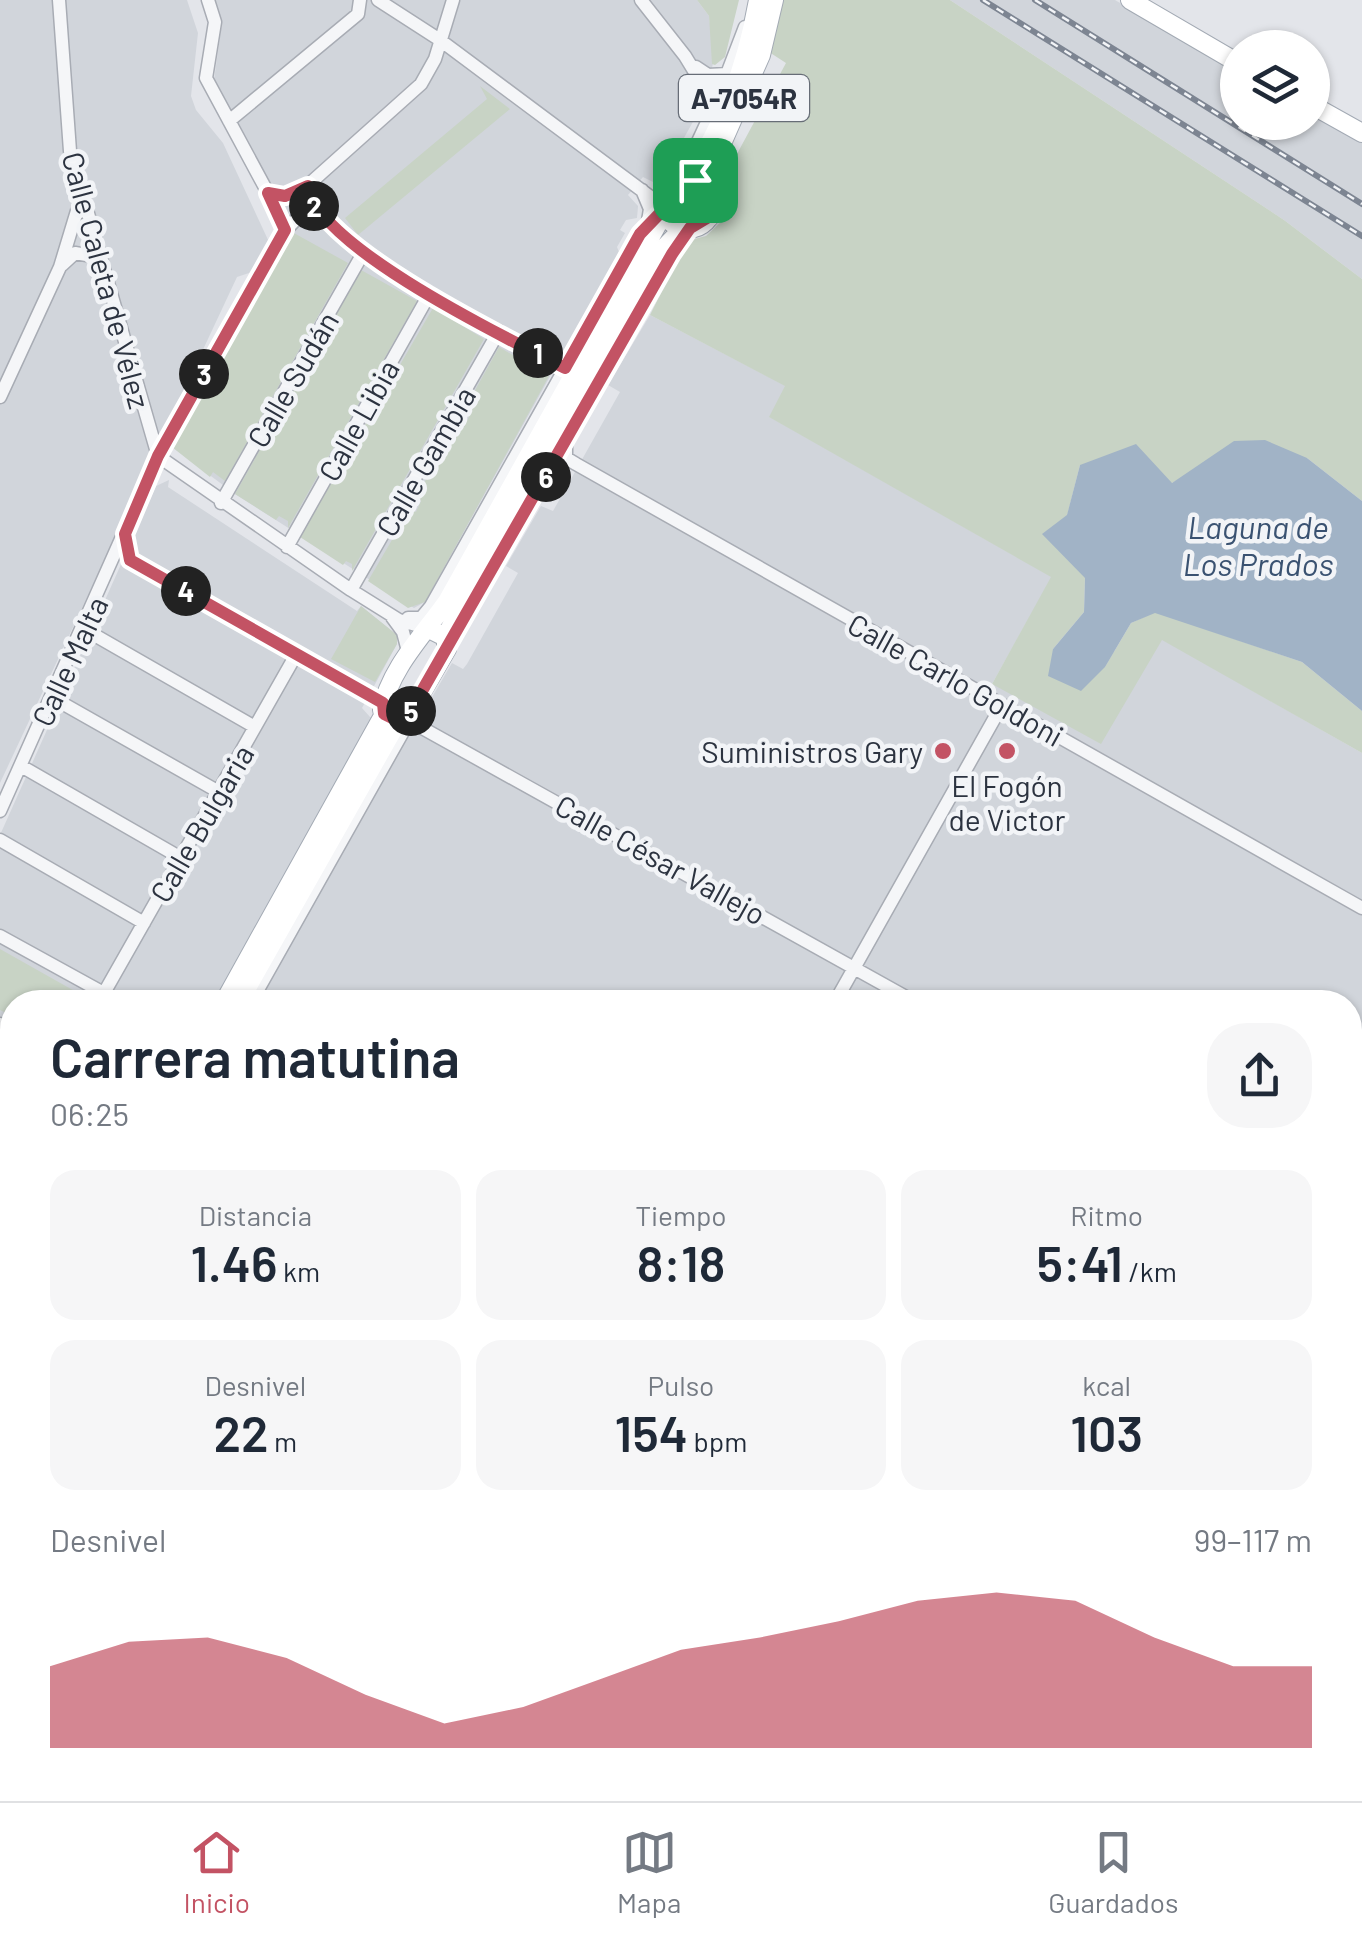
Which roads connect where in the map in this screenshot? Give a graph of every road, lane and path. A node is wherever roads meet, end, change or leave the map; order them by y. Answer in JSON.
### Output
{"nodes":[{"id":1,"x":58,"y":0,"type":"edge"},
{"id":2,"x":208,"y":0,"type":"edge"},
{"id":3,"x":360,"y":0,"type":"edge"},
{"id":4,"x":378,"y":0,"type":"edge"},
{"id":5,"x":454,"y":0,"type":"edge"},
{"id":6,"x":641,"y":0,"type":"edge"},
{"id":7,"x":754,"y":0,"type":"edge"},
{"id":8,"x":774,"y":0,"type":"edge"},
{"id":9,"x":1130,"y":0,"type":"edge"},
{"id":10,"x":440,"y":40,"type":"junction"},
{"id":11,"x":1220,"y":52,"type":"edge"},
{"id":12,"x":685,"y":56,"type":"junction"},
{"id":13,"x":1330,"y":115,"type":"edge"},
{"id":14,"x":229,"y":121,"type":"junction"},
{"id":15,"x":1362,"y":133,"type":"edge"},
{"id":16,"x":684,"y":180,"type":"junction"},
{"id":17,"x":308,"y":186,"type":"junction"},
{"id":18,"x":642,"y":190,"type":"junction"},
{"id":19,"x":268,"y":193,"type":"junction"},
{"id":20,"x":711,"y":193,"type":"junction"},
{"id":21,"x":81,"y":199,"type":"junction"},
{"id":22,"x":664,"y":209,"type":"junction"},
{"id":23,"x":318,"y":212,"type":"junction"},
{"id":24,"x":687,"y":228,"type":"junction"},
{"id":25,"x":285,"y":230,"type":"junction"},
{"id":26,"x":640,"y":234,"type":"junction"},
{"id":27,"x":362,"y":255,"type":"junction"},
{"id":28,"x":98,"y":257,"type":"junction"},
{"id":29,"x":60,"y":267,"type":"junction"},
{"id":30,"x":430,"y":292,"type":"junction"},
{"id":31,"x":499,"y":331,"type":"junction"},
{"id":32,"x":565,"y":368,"type":"junction"},
{"id":33,"x":0,"y":397,"type":"edge"},
{"id":34,"x":566,"y":440,"type":"junction"},
{"id":35,"x":158,"y":456,"type":"junction"},
{"id":36,"x":222,"y":503,"type":"junction"},
{"id":37,"x":125,"y":534,"type":"junction"},
{"id":38,"x":287,"y":547,"type":"junction"},
{"id":39,"x":130,"y":560,"type":"junction"},
{"id":40,"x":113,"y":566,"type":"junction"},
{"id":41,"x":447,"y":577,"type":"junction"},
{"id":42,"x":351,"y":590,"type":"junction"},
{"id":43,"x":440,"y":612,"type":"junction"},
{"id":44,"x":391,"y":614,"type":"junction"},
{"id":45,"x":84,"y":629,"type":"junction"},
{"id":46,"x":440,"y":638,"type":"junction"},
{"id":47,"x":297,"y":653,"type":"junction"},
{"id":48,"x":409,"y":655,"type":"junction"},
{"id":49,"x":52,"y":698,"type":"junction"},
{"id":50,"x":1002,"y":705,"type":"junction"},
{"id":51,"x":393,"y":714,"type":"junction"},
{"id":52,"x":255,"y":727,"type":"junction"},
{"id":53,"x":21,"y":766,"type":"junction"},
{"id":54,"x":219,"y":792,"type":"junction"},
{"id":55,"x":0,"y":812,"type":"edge"},
{"id":56,"x":0,"y":840,"type":"edge"},
{"id":57,"x":181,"y":858,"type":"junction"},
{"id":58,"x":1362,"y":908,"type":"edge"},
{"id":59,"x":144,"y":923,"type":"junction"},
{"id":60,"x":0,"y":936,"type":"edge"},
{"id":61,"x":854,"y":968,"type":"junction"},
{"id":62,"x":99,"y":990,"type":"edge"},
{"id":63,"x":106,"y":990,"type":"edge"},
{"id":64,"x":231,"y":990,"type":"edge"},
{"id":65,"x":245,"y":990,"type":"edge"},
{"id":66,"x":257,"y":990,"type":"edge"},
{"id":67,"x":842,"y":990,"type":"edge"},
{"id":68,"x":893,"y":990,"type":"edge"}],
"edges":[{"from":1,"to":21,"type":"street","name":"Calle Caleta de Vélez"},
{"from":2,"to":14,"type":"street"},
{"from":3,"to":14,"type":"street"},
{"from":4,"to":10,"type":"street"},
{"from":5,"to":10,"type":"street"},
{"from":6,"to":12,"type":"street"},
{"from":7,"to":12,"type":"street"},
{"from":7,"to":16,"type":"main road","number":"A-7054R"},
{"from":8,"to":20,"type":"main road","number":"A-7054R"},
{"from":9,"to":11,"type":"main road"},
{"from":10,"to":17,"type":"street"},
{"from":10,"to":18,"type":"street"},
{"from":12,"to":16,"type":"street"},
{"from":13,"to":15,"type":"main road"},
{"from":14,"to":19,"type":"street"},
{"from":16,"to":20,"type":"main road"},
{"from":16,"to":22,"type":"main road","number":"A-7054R"},
{"from":17,"to":19,"type":"street"},
{"from":17,"to":23,"type":"street"},
{"from":18,"to":22,"type":"street"},
{"from":18,"to":26,"type":"street"},
{"from":19,"to":25,"type":"street"},
{"from":20,"to":24,"type":"main road","number":"A-7054R"},
{"from":21,"to":28,"type":"street","name":"Calle Caleta de Vélez"},
{"from":21,"to":29,"type":"street"},
{"from":22,"to":24,"type":"main road"},
{"from":22,"to":26,"type":"street"},
{"from":22,"to":43,"type":"main road","number":"A-7054R"},
{"from":23,"to":25,"type":"street"},
{"from":23,"to":27,"type":"street"},
{"from":24,"to":34,"type":"street"},
{"from":24,"to":46,"type":"main road","number":"A-7054R"},
{"from":25,"to":35,"type":"street","name":"Calle Malta"},
{"from":26,"to":32,"type":"street"},
{"from":27,"to":30,"type":"street"},
{"from":27,"to":36,"type":"street","name":"Calle Sudán"},
{"from":28,"to":29,"type":"street"},
{"from":28,"to":35,"type":"street","name":"Calle Caleta de Vélez"},
{"from":29,"to":33,"type":"street"},
{"from":30,"to":31,"type":"street"},
{"from":30,"to":38,"type":"street","name":"Calle Libia"},
{"from":31,"to":32,"type":"street"},
{"from":31,"to":42,"type":"street","name":"Calle Gambia"},
{"from":32,"to":41,"type":"street"},
{"from":34,"to":46,"type":"street"},
{"from":34,"to":50,"type":"street","name":"Calle Carlo Goldoni"},
{"from":35,"to":36,"type":"street"},
{"from":35,"to":37,"type":"street","name":"Calle Malta"},
{"from":36,"to":38,"type":"street"},
{"from":37,"to":39,"type":"street"},
{"from":37,"to":40,"type":"street","name":"Calle Malta"},
{"from":38,"to":42,"type":"street"},
{"from":39,"to":40,"type":"street","name":"Calle Malta"},
{"from":39,"to":47,"type":"street","name":"Calle César Vallejo"},
{"from":40,"to":45,"type":"street","name":"Calle Malta"},
{"from":41,"to":43,"type":"street"},
{"from":41,"to":44,"type":"street"},
{"from":42,"to":44,"type":"street"},
{"from":43,"to":46,"type":"main road","number":"A-7054R"},
{"from":44,"to":46,"type":"street"},
{"from":44,"to":48,"type":"street"},
{"from":45,"to":49,"type":"street","name":"Calle Malta"},
{"from":45,"to":52,"type":"street"},
{"from":46,"to":48,"type":"main road","number":"A-7054R"},
{"from":46,"to":51,"type":"main road","number":"A-7054R"},
{"from":47,"to":51,"type":"street","name":"Calle César Vallejo"},
{"from":47,"to":52,"type":"street","name":"Calle Bulgaria"},
{"from":48,"to":51,"type":"main road","number":"A-7054R"},
{"from":49,"to":53,"type":"street","name":"Calle Malta"},
{"from":49,"to":54,"type":"street"},
{"from":50,"to":58,"type":"street","name":"Calle Carlo Goldoni"},
{"from":50,"to":61,"type":"street"},
{"from":51,"to":61,"type":"street","name":"Calle César Vallejo"},
{"from":51,"to":64,"type":"main road"},
{"from":51,"to":65,"type":"main road"},
{"from":51,"to":66,"type":"street"},
{"from":52,"to":54,"type":"street","name":"Calle Bulgaria"},
{"from":53,"to":55,"type":"street","name":"Calle Malta"},
{"from":53,"to":57,"type":"street"},
{"from":54,"to":57,"type":"street","name":"Calle Bulgaria"},
{"from":56,"to":59,"type":"street"},
{"from":57,"to":59,"type":"street","name":"Calle Bulgaria"},
{"from":59,"to":63,"type":"street","name":"Calle Bulgaria"},
{"from":60,"to":62,"type":"street"},
{"from":61,"to":67,"type":"street"},
{"from":61,"to":68,"type":"street","name":"Calle César Vallejo"}]}
